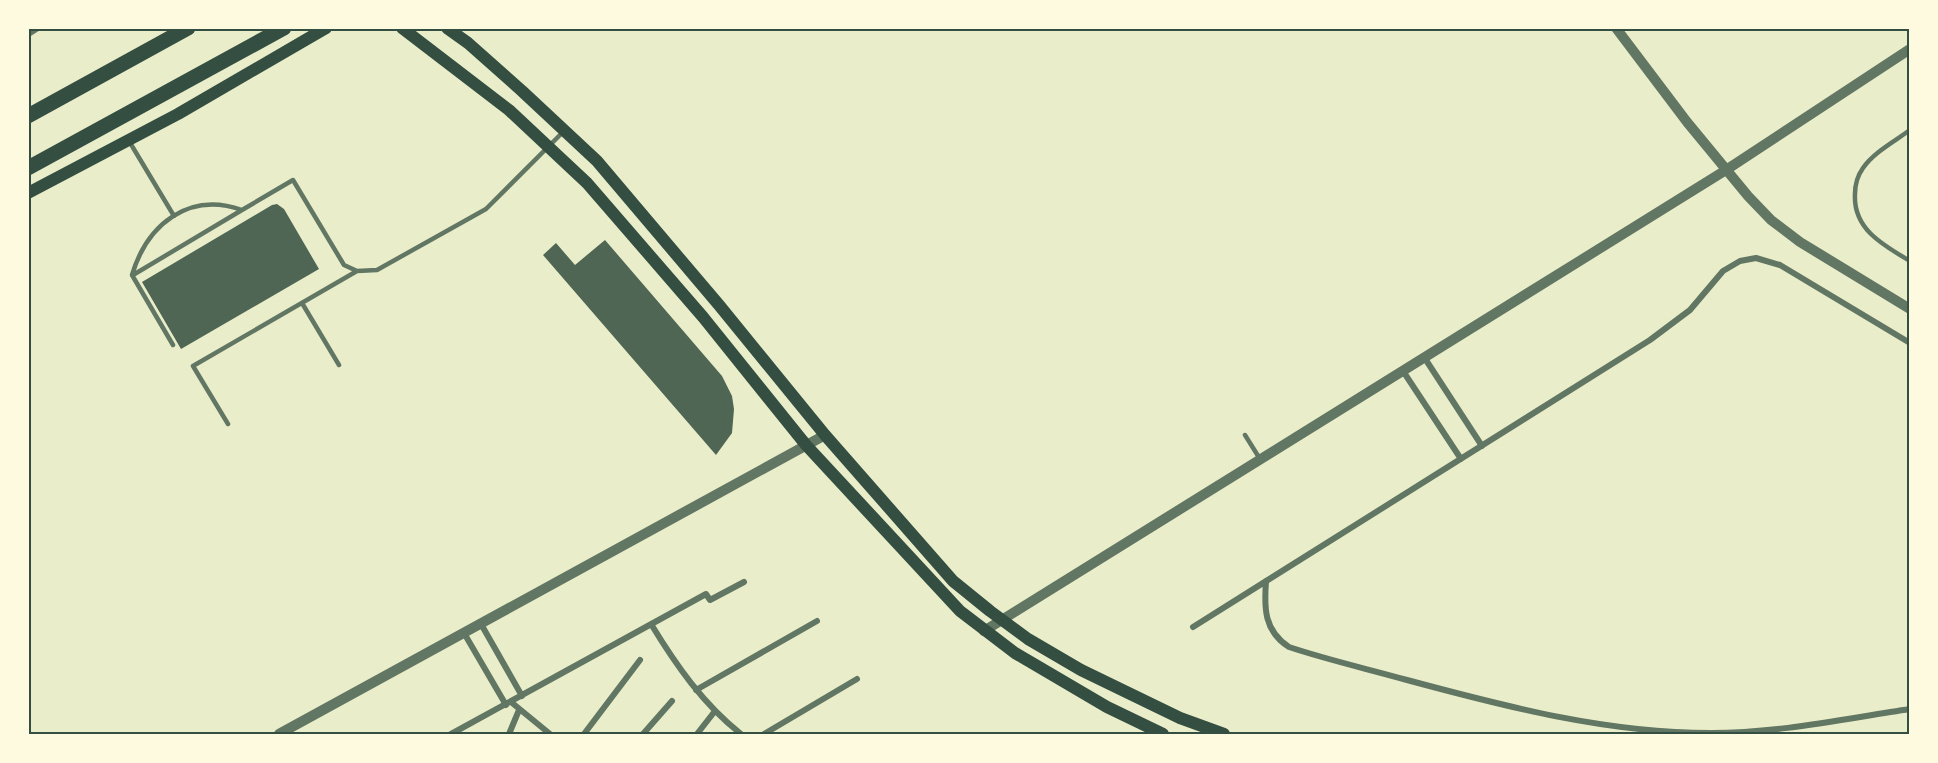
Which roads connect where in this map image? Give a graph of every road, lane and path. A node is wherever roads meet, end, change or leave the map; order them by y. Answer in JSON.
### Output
{"nodes":[{"id":1,"x":39,"y":28,"type":"edge"},
{"id":2,"x":186,"y":28,"type":"edge"},
{"id":3,"x":284,"y":28,"type":"edge"},
{"id":4,"x":326,"y":28,"type":"edge"},
{"id":5,"x":402,"y":28,"type":"edge"},
{"id":6,"x":447,"y":28,"type":"edge"},
{"id":7,"x":1616,"y":28,"type":"edge"},
{"id":8,"x":28,"y":34,"type":"edge"},
{"id":9,"x":1910,"y":49,"type":"edge"},
{"id":10,"x":28,"y":116,"type":"edge"},
{"id":11,"x":565,"y":130,"type":"junction"},
{"id":12,"x":1910,"y":130,"type":"edge"},
{"id":13,"x":129,"y":140,"type":"junction"},
{"id":14,"x":549,"y":146,"type":"junction"},
{"id":15,"x":28,"y":168,"type":"edge"},
{"id":16,"x":1726,"y":170,"type":"junction"},
{"id":17,"x":28,"y":193,"type":"edge"},
{"id":18,"x":242,"y":210,"type":"junction"},
{"id":19,"x":174,"y":216,"type":"junction"},
{"id":20,"x":1910,"y":261,"type":"edge"},
{"id":21,"x":357,"y":271,"type":"junction"},
{"id":22,"x":132,"y":275,"type":"junction"},
{"id":23,"x":302,"y":303,"type":"junction"},
{"id":24,"x":1910,"y":309,"type":"edge"},
{"id":25,"x":1910,"y":343,"type":"edge"},
{"id":26,"x":172,"y":345,"type":"dead end"},
{"id":27,"x":1424,"y":357,"type":"junction"},
{"id":28,"x":339,"y":365,"type":"dead end"},
{"id":29,"x":1403,"y":370,"type":"junction"},
{"id":30,"x":228,"y":424,"type":"dead end"},
{"id":31,"x":825,"y":435,"type":"junction"},
{"id":32,"x":1245,"y":435,"type":"dead end"},
{"id":33,"x":806,"y":446,"type":"junction"},
{"id":34,"x":1482,"y":446,"type":"junction"},
{"id":35,"x":1260,"y":459,"type":"junction"},
{"id":36,"x":1461,"y":459,"type":"junction"},
{"id":37,"x":1266,"y":581,"type":"junction"},
{"id":38,"x":744,"y":582,"type":"dead end"},
{"id":39,"x":1002,"y":620,"type":"junction"},
{"id":40,"x":818,"y":621,"type":"dead end"},
{"id":41,"x":481,"y":624,"type":"junction"},
{"id":42,"x":651,"y":624,"type":"junction"},
{"id":43,"x":1192,"y":627,"type":"dead end"},
{"id":44,"x":984,"y":631,"type":"junction"},
{"id":45,"x":464,"y":633,"type":"junction"},
{"id":46,"x":640,"y":660,"type":"dead end"},
{"id":47,"x":857,"y":679,"type":"dead end"},
{"id":48,"x":696,"y":690,"type":"junction"},
{"id":49,"x":522,"y":696,"type":"junction"},
{"id":50,"x":672,"y":701,"type":"dead end"},
{"id":51,"x":508,"y":704,"type":"junction"},
{"id":52,"x":1910,"y":709,"type":"edge"},
{"id":53,"x":519,"y":710,"type":"junction"},
{"id":54,"x":715,"y":711,"type":"junction"},
{"id":55,"x":279,"y":735,"type":"edge"},
{"id":56,"x":451,"y":735,"type":"edge"},
{"id":57,"x":509,"y":735,"type":"edge"},
{"id":58,"x":550,"y":735,"type":"edge"},
{"id":59,"x":584,"y":735,"type":"edge"},
{"id":60,"x":644,"y":735,"type":"edge"},
{"id":61,"x":697,"y":735,"type":"edge"},
{"id":62,"x":741,"y":735,"type":"edge"},
{"id":63,"x":764,"y":735,"type":"edge"},
{"id":64,"x":1163,"y":735,"type":"edge"},
{"id":65,"x":1224,"y":735,"type":"edge"}],
"edges":[{"from":1,"to":8,"type":"lane"},
{"from":2,"to":10,"type":"highway"},
{"from":3,"to":15,"type":"highway"},
{"from":4,"to":13,"type":"main road"},
{"from":5,"to":14,"type":"main road"},
{"from":6,"to":11,"type":"main road"},
{"from":7,"to":16,"type":"street"},
{"from":9,"to":16,"type":"street"},
{"from":11,"to":14,"type":"lane"},
{"from":11,"to":31,"type":"main road"},
{"from":12,"to":20,"type":"lane"},
{"from":13,"to":17,"type":"main road"},
{"from":13,"to":19,"type":"lane"},
{"from":14,"to":21,"type":"lane"},
{"from":14,"to":33,"type":"main road"},
{"from":16,"to":24,"type":"street"},
{"from":16,"to":27,"type":"street"},
{"from":18,"to":19,"type":"lane"},
{"from":18,"to":21,"type":"lane"},
{"from":18,"to":22,"type":"lane"},
{"from":19,"to":22,"type":"lane"},
{"from":21,"to":23,"type":"lane"},
{"from":22,"to":26,"type":"lane"},
{"from":23,"to":28,"type":"lane"},
{"from":23,"to":30,"type":"lane"},
{"from":25,"to":34,"type":"street"},
{"from":27,"to":29,"type":"street"},
{"from":27,"to":34,"type":"street"},
{"from":29,"to":35,"type":"street"},
{"from":29,"to":36,"type":"street"},
{"from":31,"to":33,"type":"street"},
{"from":31,"to":39,"type":"main road"},
{"from":32,"to":35,"type":"lane"},
{"from":33,"to":41,"type":"street"},
{"from":33,"to":44,"type":"main road"},
{"from":34,"to":36,"type":"street"},
{"from":35,"to":39,"type":"street"},
{"from":36,"to":37,"type":"street"},
{"from":37,"to":43,"type":"street"},
{"from":37,"to":52,"type":"street"},
{"from":38,"to":42,"type":"street"},
{"from":39,"to":44,"type":"street"},
{"from":39,"to":65,"type":"main road"},
{"from":40,"to":48,"type":"street"},
{"from":41,"to":45,"type":"street"},
{"from":41,"to":49,"type":"street"},
{"from":42,"to":48,"type":"street"},
{"from":42,"to":49,"type":"street"},
{"from":44,"to":64,"type":"main road"},
{"from":45,"to":51,"type":"street"},
{"from":45,"to":55,"type":"street"},
{"from":46,"to":59,"type":"street"},
{"from":47,"to":63,"type":"street"},
{"from":48,"to":54,"type":"street"},
{"from":49,"to":51,"type":"street"},
{"from":50,"to":60,"type":"street"},
{"from":51,"to":53,"type":"street"},
{"from":51,"to":56,"type":"street"},
{"from":53,"to":57,"type":"street"},
{"from":53,"to":58,"type":"street"},
{"from":54,"to":61,"type":"street"},
{"from":54,"to":62,"type":"street"}]}
